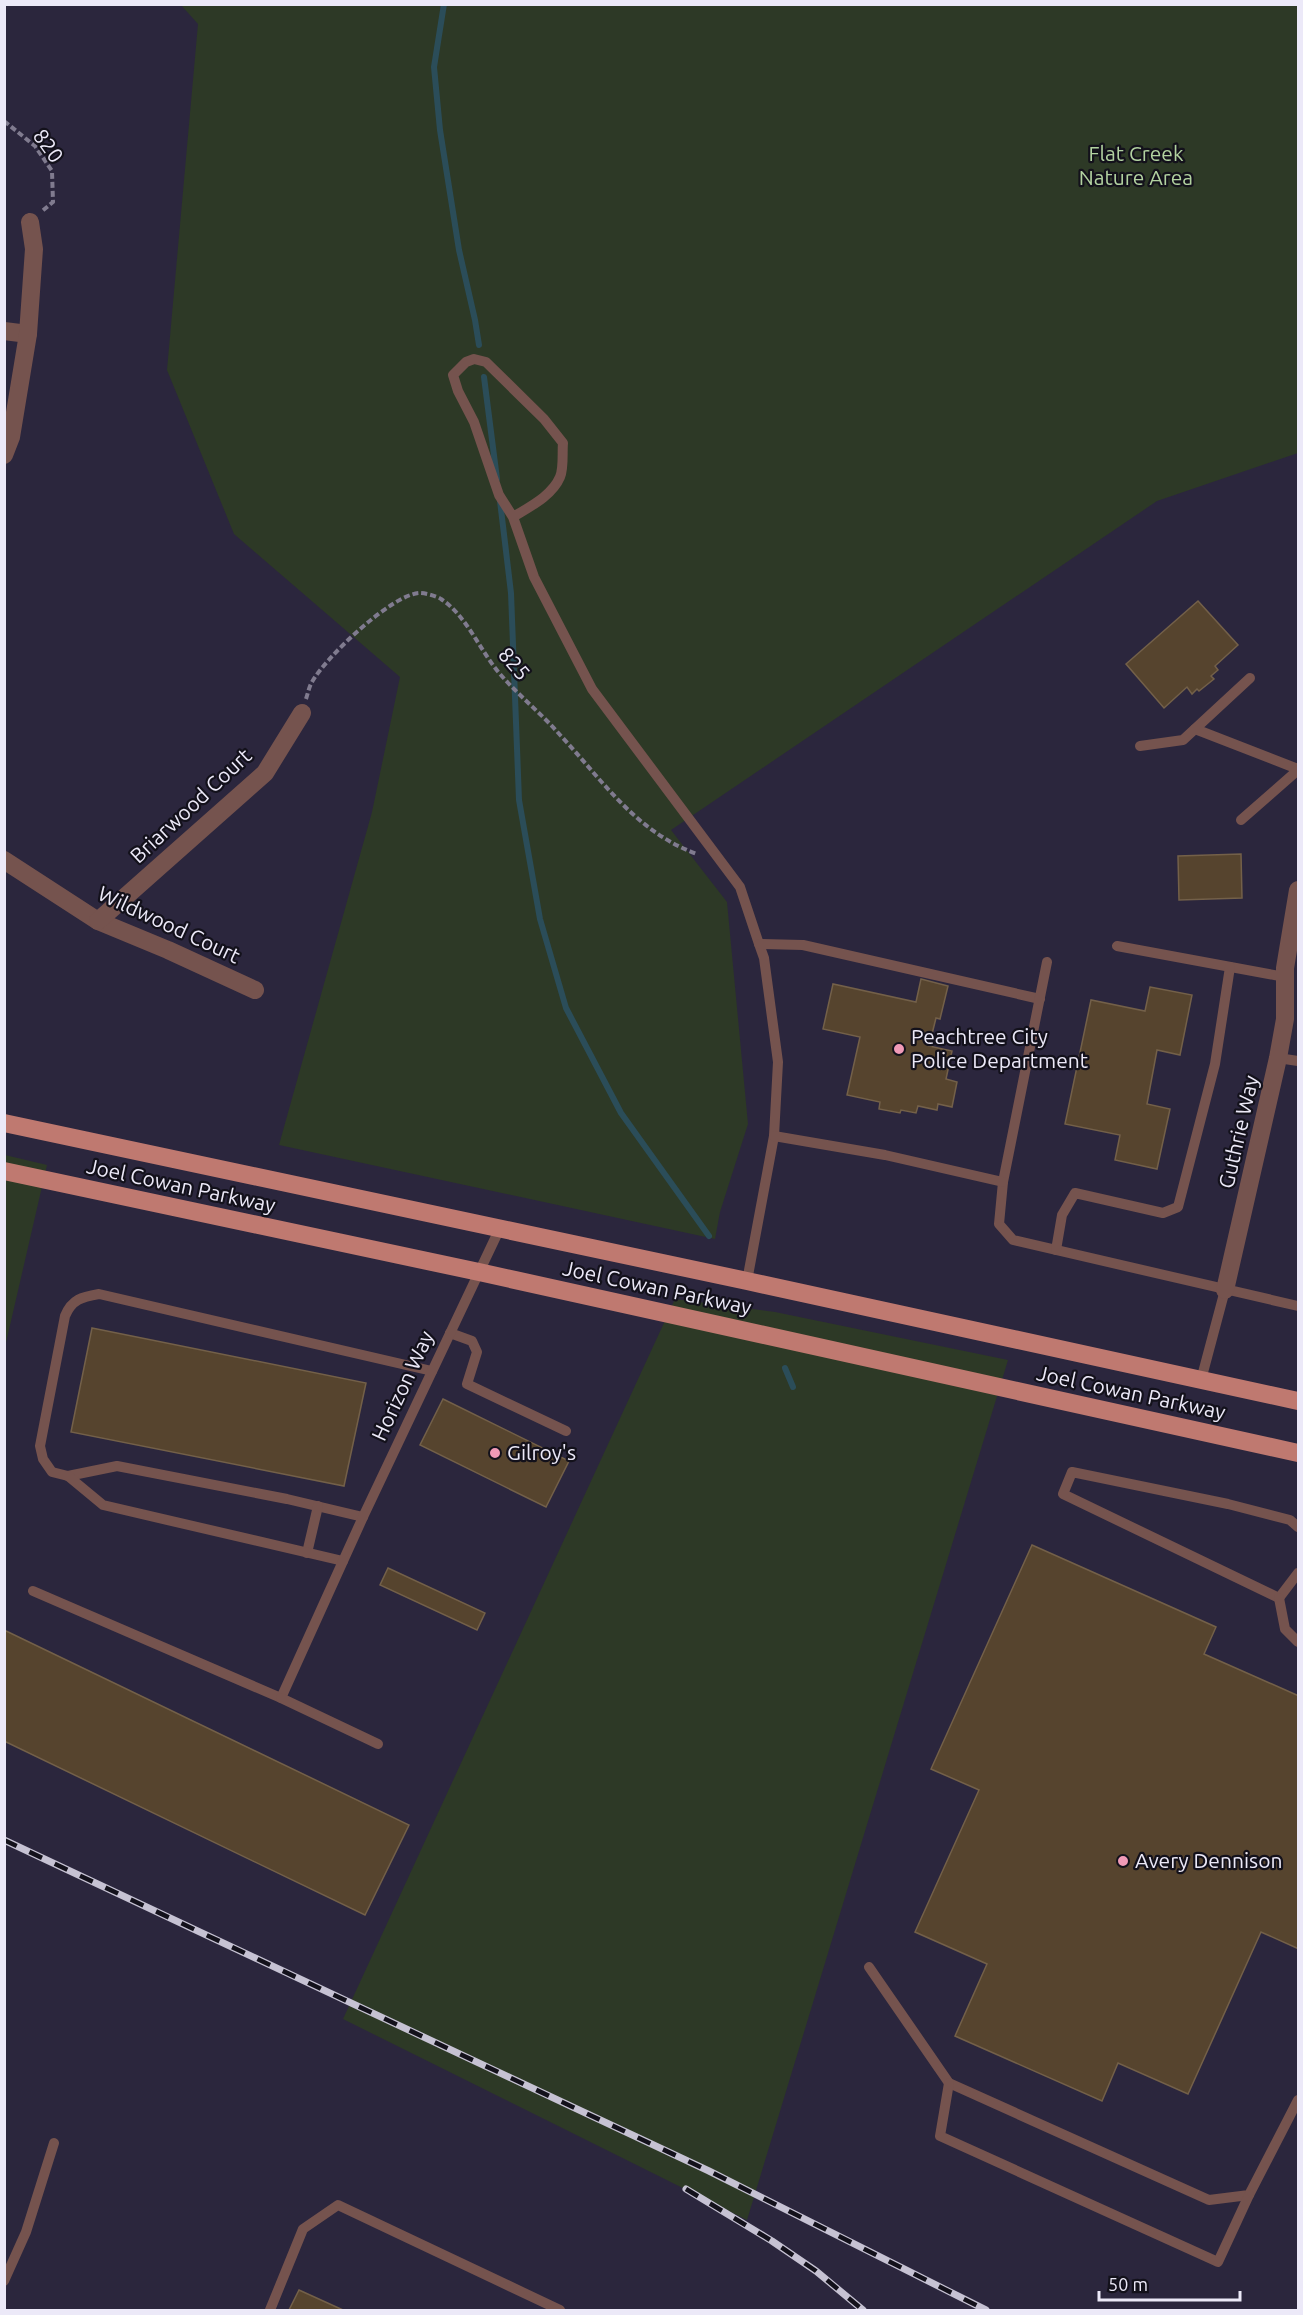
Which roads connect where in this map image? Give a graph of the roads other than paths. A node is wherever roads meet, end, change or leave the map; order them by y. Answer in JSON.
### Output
{"nodes":[{"id":1,"x":30,"y":222,"type":"road end"},
{"id":2,"x":4,"y":331,"type":"edge"},
{"id":3,"x":27,"y":334,"type":"junction"},
{"id":4,"x":4,"y":455,"type":"edge"},
{"id":5,"x":513,"y":517,"type":"junction"},
{"id":6,"x":1250,"y":678,"type":"dead end"},
{"id":7,"x":302,"y":713,"type":"road end"},
{"id":8,"x":1195,"y":729,"type":"junction"},
{"id":9,"x":1140,"y":746,"type":"dead end"},
{"id":10,"x":1299,"y":769,"type":"edge"},
{"id":11,"x":1241,"y":820,"type":"dead end"},
{"id":12,"x":4,"y":860,"type":"edge"},
{"id":13,"x":1299,"y":890,"type":"edge"},
{"id":14,"x":98,"y":921,"type":"junction"},
{"id":15,"x":759,"y":944,"type":"junction"},
{"id":16,"x":1117,"y":946,"type":"dead end"},
{"id":17,"x":1047,"y":962,"type":"dead end"},
{"id":18,"x":1230,"y":967,"type":"junction"},
{"id":19,"x":1285,"y":977,"type":"junction"},
{"id":20,"x":255,"y":990,"type":"dead end"},
{"id":21,"x":1040,"y":999,"type":"junction"},
{"id":22,"x":1278,"y":1058,"type":"junction"},
{"id":23,"x":1299,"y":1061,"type":"edge"},
{"id":24,"x":4,"y":1123,"type":"edge"},
{"id":25,"x":774,"y":1136,"type":"junction"},
{"id":26,"x":4,"y":1171,"type":"edge"},
{"id":27,"x":1004,"y":1182,"type":"junction"},
{"id":28,"x":501,"y":1228,"type":"junction"},
{"id":29,"x":1056,"y":1250,"type":"junction"},
{"id":30,"x":479,"y":1272,"type":"junction"},
{"id":31,"x":747,"y":1281,"type":"junction"},
{"id":32,"x":1225,"y":1290,"type":"junction"},
{"id":33,"x":1299,"y":1306,"type":"edge"},
{"id":34,"x":450,"y":1333,"type":"junction"},
{"id":35,"x":432,"y":1371,"type":"junction"},
{"id":36,"x":1201,"y":1380,"type":"junction"},
{"id":37,"x":1299,"y":1401,"type":"edge"},
{"id":38,"x":566,"y":1431,"type":"dead end"},
{"id":39,"x":1299,"y":1453,"type":"edge"},
{"id":40,"x":68,"y":1476,"type":"junction"},
{"id":41,"x":318,"y":1506,"type":"junction"},
{"id":42,"x":363,"y":1517,"type":"junction"},
{"id":43,"x":1299,"y":1527,"type":"edge"},
{"id":44,"x":307,"y":1553,"type":"junction"},
{"id":45,"x":342,"y":1561,"type":"junction"},
{"id":46,"x":1299,"y":1574,"type":"edge"},
{"id":47,"x":33,"y":1591,"type":"dead end"},
{"id":48,"x":1279,"y":1598,"type":"junction"},
{"id":49,"x":1299,"y":1642,"type":"edge"},
{"id":50,"x":280,"y":1698,"type":"junction"},
{"id":51,"x":378,"y":1744,"type":"dead end"},
{"id":52,"x":869,"y":1967,"type":"dead end"},
{"id":53,"x":949,"y":2084,"type":"junction"},
{"id":54,"x":1299,"y":2100,"type":"edge"},
{"id":55,"x":54,"y":2143,"type":"dead end"},
{"id":56,"x":1249,"y":2195,"type":"junction"},
{"id":57,"x":4,"y":2281,"type":"edge"},
{"id":58,"x":270,"y":2310,"type":"edge"},
{"id":59,"x":560,"y":2310,"type":"edge"}],
"edges":[{"from":1,"to":3,"type":"street"},
{"from":2,"to":3,"type":"street"},
{"from":3,"to":4,"type":"street"},
{"from":5,"to":5,"type":"lane"},
{"from":5,"to":15,"type":"lane"},
{"from":6,"to":8,"type":"lane"},
{"from":7,"to":14,"type":"street","name":"Briarwood Court"},
{"from":8,"to":9,"type":"lane"},
{"from":8,"to":10,"type":"lane"},
{"from":10,"to":11,"type":"lane"},
{"from":12,"to":14,"type":"street","name":"Wildwood Court"},
{"from":13,"to":19,"type":"street","name":"Guthrie Way"},
{"from":14,"to":20,"type":"street","name":"Wildwood Court"},
{"from":15,"to":21,"type":"lane"},
{"from":15,"to":25,"type":"lane"},
{"from":16,"to":18,"type":"lane"},
{"from":17,"to":21,"type":"lane"},
{"from":18,"to":19,"type":"lane"},
{"from":18,"to":29,"type":"lane"},
{"from":19,"to":22,"type":"street","name":"Guthrie Way"},
{"from":21,"to":27,"type":"lane"},
{"from":22,"to":23,"type":"lane"},
{"from":22,"to":32,"type":"street","name":"Guthrie Way"},
{"from":24,"to":28,"type":"main road","name":"Joel Cowan Parkway"},
{"from":25,"to":27,"type":"lane"},
{"from":25,"to":31,"type":"lane"},
{"from":26,"to":30,"type":"main road","name":"Joel Cowan Parkway"},
{"from":27,"to":29,"type":"lane"},
{"from":28,"to":30,"type":"lane","name":"Horizon Way"},
{"from":28,"to":31,"type":"main road","name":"Joel Cowan Parkway"},
{"from":29,"to":32,"type":"lane"},
{"from":30,"to":34,"type":"lane","name":"Horizon Way"},
{"from":30,"to":39,"type":"main road","name":"Joel Cowan Parkway"},
{"from":31,"to":36,"type":"main road","name":"Joel Cowan Parkway"},
{"from":32,"to":33,"type":"lane"},
{"from":32,"to":36,"type":"lane","name":"Guthrie Way"},
{"from":34,"to":35,"type":"lane","name":"Horizon Way"},
{"from":34,"to":38,"type":"lane"},
{"from":35,"to":40,"type":"lane"},
{"from":35,"to":42,"type":"lane","name":"Horizon Way"},
{"from":36,"to":37,"type":"main road","name":"Joel Cowan Parkway"},
{"from":40,"to":41,"type":"lane"},
{"from":40,"to":44,"type":"lane"},
{"from":41,"to":42,"type":"lane"},
{"from":41,"to":44,"type":"lane"},
{"from":42,"to":45,"type":"lane","name":"Horizon Way"},
{"from":43,"to":48,"type":"lane"},
{"from":44,"to":45,"type":"lane"},
{"from":45,"to":50,"type":"lane","name":"Horizon Way"},
{"from":46,"to":48,"type":"lane"},
{"from":47,"to":50,"type":"lane"},
{"from":48,"to":49,"type":"lane"},
{"from":50,"to":51,"type":"lane"},
{"from":52,"to":53,"type":"lane"},
{"from":53,"to":56,"type":"lane"},
{"from":53,"to":56,"type":"lane"},
{"from":54,"to":56,"type":"lane"},
{"from":55,"to":57,"type":"lane"},
{"from":58,"to":59,"type":"lane"}]}
